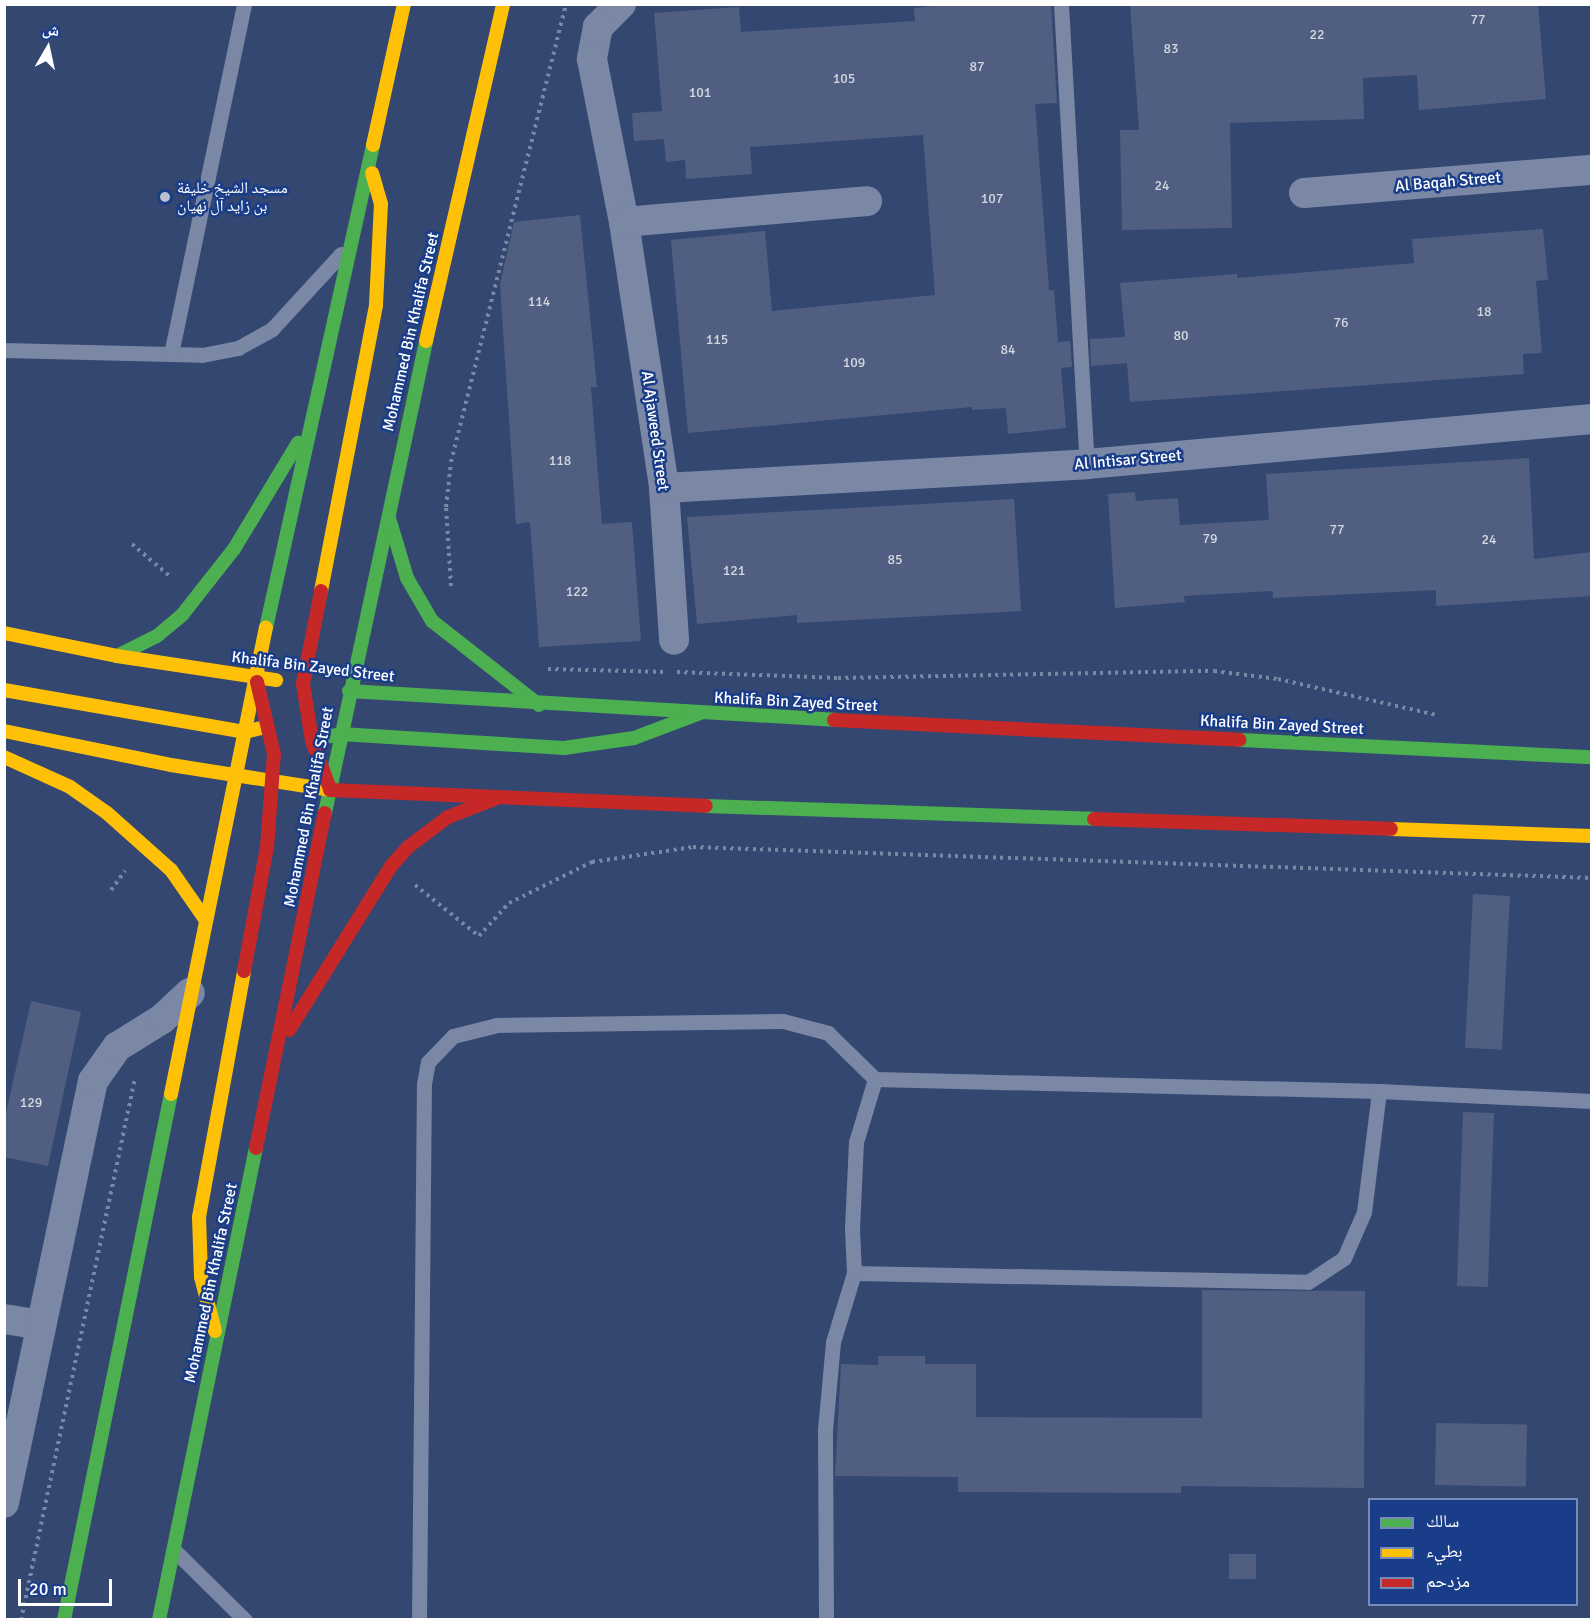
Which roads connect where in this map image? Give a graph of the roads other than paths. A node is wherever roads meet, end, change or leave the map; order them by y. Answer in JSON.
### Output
{"nodes":[{"id":1,"x":244,"y":4,"type":"edge"},
{"id":2,"x":389,"y":4,"type":"edge"},
{"id":3,"x":404,"y":4,"type":"edge"},
{"id":4,"x":503,"y":4,"type":"edge"},
{"id":5,"x":621,"y":4,"type":"edge"},
{"id":6,"x":1061,"y":4,"type":"edge"},
{"id":7,"x":485,"y":12,"type":"dead end"},
{"id":8,"x":401,"y":20,"type":"junction"},
{"id":9,"x":494,"y":45,"type":"junction"},
{"id":10,"x":370,"y":162,"type":"junction"},
{"id":11,"x":1592,"y":170,"type":"edge"},
{"id":12,"x":1304,"y":193,"type":"dead end"},
{"id":13,"x":867,"y":201,"type":"dead end"},
{"id":14,"x":624,"y":222,"type":"junction"},
{"id":15,"x":352,"y":242,"type":"junction"},
{"id":16,"x":4,"y":350,"type":"edge"},
{"id":17,"x":171,"y":354,"type":"junction"},
{"id":18,"x":313,"y":418,"type":"junction"},
{"id":19,"x":1592,"y":419,"type":"edge"},
{"id":20,"x":1087,"y":464,"type":"junction"},
{"id":21,"x":664,"y":488,"type":"junction"},
{"id":22,"x":388,"y":508,"type":"junction"},
{"id":23,"x":4,"y":633,"type":"edge"},
{"id":24,"x":674,"y":640,"type":"dead end"},
{"id":25,"x":117,"y":656,"type":"junction"},
{"id":26,"x":256,"y":677,"type":"junction"},
{"id":27,"x":308,"y":685,"type":"junction"},
{"id":28,"x":4,"y":690,"type":"edge"},
{"id":29,"x":335,"y":697,"type":"junction"},
{"id":30,"x":539,"y":705,"type":"junction"},
{"id":31,"x":700,"y":713,"type":"junction"},
{"id":32,"x":301,"y":716,"type":"junction"},
{"id":33,"x":274,"y":724,"type":"junction"},
{"id":34,"x":4,"y":731,"type":"edge"},
{"id":35,"x":244,"y":732,"type":"junction"},
{"id":36,"x":341,"y":734,"type":"junction"},
{"id":37,"x":312,"y":741,"type":"junction"},
{"id":38,"x":1585,"y":753,"type":"edge"},
{"id":39,"x":274,"y":754,"type":"junction"},
{"id":40,"x":4,"y":757,"type":"edge"},
{"id":41,"x":235,"y":776,"type":"junction"},
{"id":42,"x":274,"y":782,"type":"junction"},
{"id":43,"x":330,"y":790,"type":"junction"},
{"id":44,"x":495,"y":799,"type":"junction"},
{"id":45,"x":1592,"y":836,"type":"edge"},
{"id":46,"x":206,"y":919,"type":"junction"},
{"id":47,"x":190,"y":993,"type":"junction"},
{"id":48,"x":274,"y":1056,"type":"junction"},
{"id":49,"x":875,"y":1079,"type":"junction"},
{"id":50,"x":1379,"y":1091,"type":"junction"},
{"id":51,"x":1592,"y":1101,"type":"edge"},
{"id":52,"x":854,"y":1273,"type":"junction"},
{"id":53,"x":4,"y":1319,"type":"edge"},
{"id":54,"x":41,"y":1324,"type":"junction"},
{"id":55,"x":217,"y":1335,"type":"junction"},
{"id":56,"x":4,"y":1503,"type":"edge"},
{"id":57,"x":173,"y":1549,"type":"junction"},
{"id":58,"x":64,"y":1620,"type":"edge"},
{"id":59,"x":159,"y":1620,"type":"edge"},
{"id":60,"x":245,"y":1620,"type":"edge"},
{"id":61,"x":419,"y":1620,"type":"edge"},
{"id":62,"x":826,"y":1620,"type":"edge"}],
"edges":[{"from":1,"to":17,"type":"lane"},
{"from":2,"to":8,"type":"lane"},
{"from":3,"to":8,"type":"main road"},
{"from":4,"to":9,"type":"main road","name":"Mohammed Bin Khalifa Street"},
{"from":5,"to":14,"type":"street","name":"Al Ajaweed Street"},
{"from":6,"to":20,"type":"lane"},
{"from":7,"to":9,"type":"main road"},
{"from":8,"to":10,"type":"main road"},
{"from":9,"to":22,"type":"main road","name":"Mohammed Bin Khalifa Street"},
{"from":10,"to":15,"type":"main road"},
{"from":10,"to":27,"type":"main road"},
{"from":11,"to":12,"type":"street","name":"Al Baqah Street"},
{"from":13,"to":14,"type":"street"},
{"from":14,"to":21,"type":"street","name":"Al Ajaweed Street"},
{"from":15,"to":17,"type":"lane"},
{"from":15,"to":18,"type":"main road"},
{"from":16,"to":17,"type":"lane"},
{"from":18,"to":25,"type":"main road"},
{"from":18,"to":26,"type":"main road"},
{"from":19,"to":20,"type":"street","name":"Al Intisar Street"},
{"from":20,"to":21,"type":"street","name":"Al Intisar Street"},
{"from":21,"to":24,"type":"street","name":"Al Ajaweed Street"},
{"from":22,"to":29,"type":"main road","name":"Mohammed Bin Khalifa Street"},
{"from":22,"to":30,"type":"main road"},
{"from":23,"to":25,"type":"main road","name":"Khalifa Bin Zayed Street"},
{"from":25,"to":26,"type":"main road","name":"Khalifa Bin Zayed Street"},
{"from":26,"to":27,"type":"main road","name":"Khalifa Bin Zayed Street"},
{"from":26,"to":33,"type":"main road"},
{"from":26,"to":35,"type":"main road"},
{"from":27,"to":32,"type":"main road"},
{"from":28,"to":35,"type":"main road"},
{"from":29,"to":30,"type":"main road","name":"Khalifa Bin Zayed Street"},
{"from":29,"to":32,"type":"main road"},
{"from":29,"to":36,"type":"main road","name":"Mohammed Bin Khalifa Street"},
{"from":30,"to":31,"type":"main road","name":"Khalifa Bin Zayed Street"},
{"from":31,"to":36,"type":"main road"},
{"from":31,"to":38,"type":"main road","name":"Khalifa Bin Zayed Street"},
{"from":32,"to":37,"type":"main road"},
{"from":33,"to":35,"type":"main road"},
{"from":33,"to":39,"type":"main road"},
{"from":34,"to":41,"type":"main road"},
{"from":35,"to":41,"type":"main road"},
{"from":36,"to":37,"type":"main road"},
{"from":36,"to":43,"type":"main road","name":"Mohammed Bin Khalifa Street"},
{"from":37,"to":39,"type":"main road"},
{"from":37,"to":43,"type":"main road"},
{"from":39,"to":41,"type":"main road"},
{"from":39,"to":42,"type":"main road"},
{"from":40,"to":46,"type":"main road"},
{"from":41,"to":42,"type":"main road"},
{"from":41,"to":46,"type":"main road"},
{"from":42,"to":43,"type":"main road"},
{"from":42,"to":55,"type":"main road"},
{"from":43,"to":44,"type":"main road"},
{"from":43,"to":48,"type":"main road","name":"Mohammed Bin Khalifa Street"},
{"from":44,"to":45,"type":"main road"},
{"from":44,"to":48,"type":"main road"},
{"from":46,"to":47,"type":"main road"},
{"from":47,"to":54,"type":"street"},
{"from":47,"to":58,"type":"main road"},
{"from":48,"to":55,"type":"main road","name":"Mohammed Bin Khalifa Street"},
{"from":49,"to":50,"type":"lane"},
{"from":49,"to":52,"type":"lane"},
{"from":49,"to":61,"type":"lane"},
{"from":50,"to":51,"type":"lane"},
{"from":50,"to":52,"type":"lane"},
{"from":52,"to":62,"type":"lane"},
{"from":53,"to":54,"type":"street"},
{"from":54,"to":56,"type":"street"},
{"from":55,"to":57,"type":"main road","name":"Mohammed Bin Khalifa Street"},
{"from":57,"to":59,"type":"main road","name":"Mohammed Bin Khalifa Street"},
{"from":57,"to":60,"type":"lane"}]}
